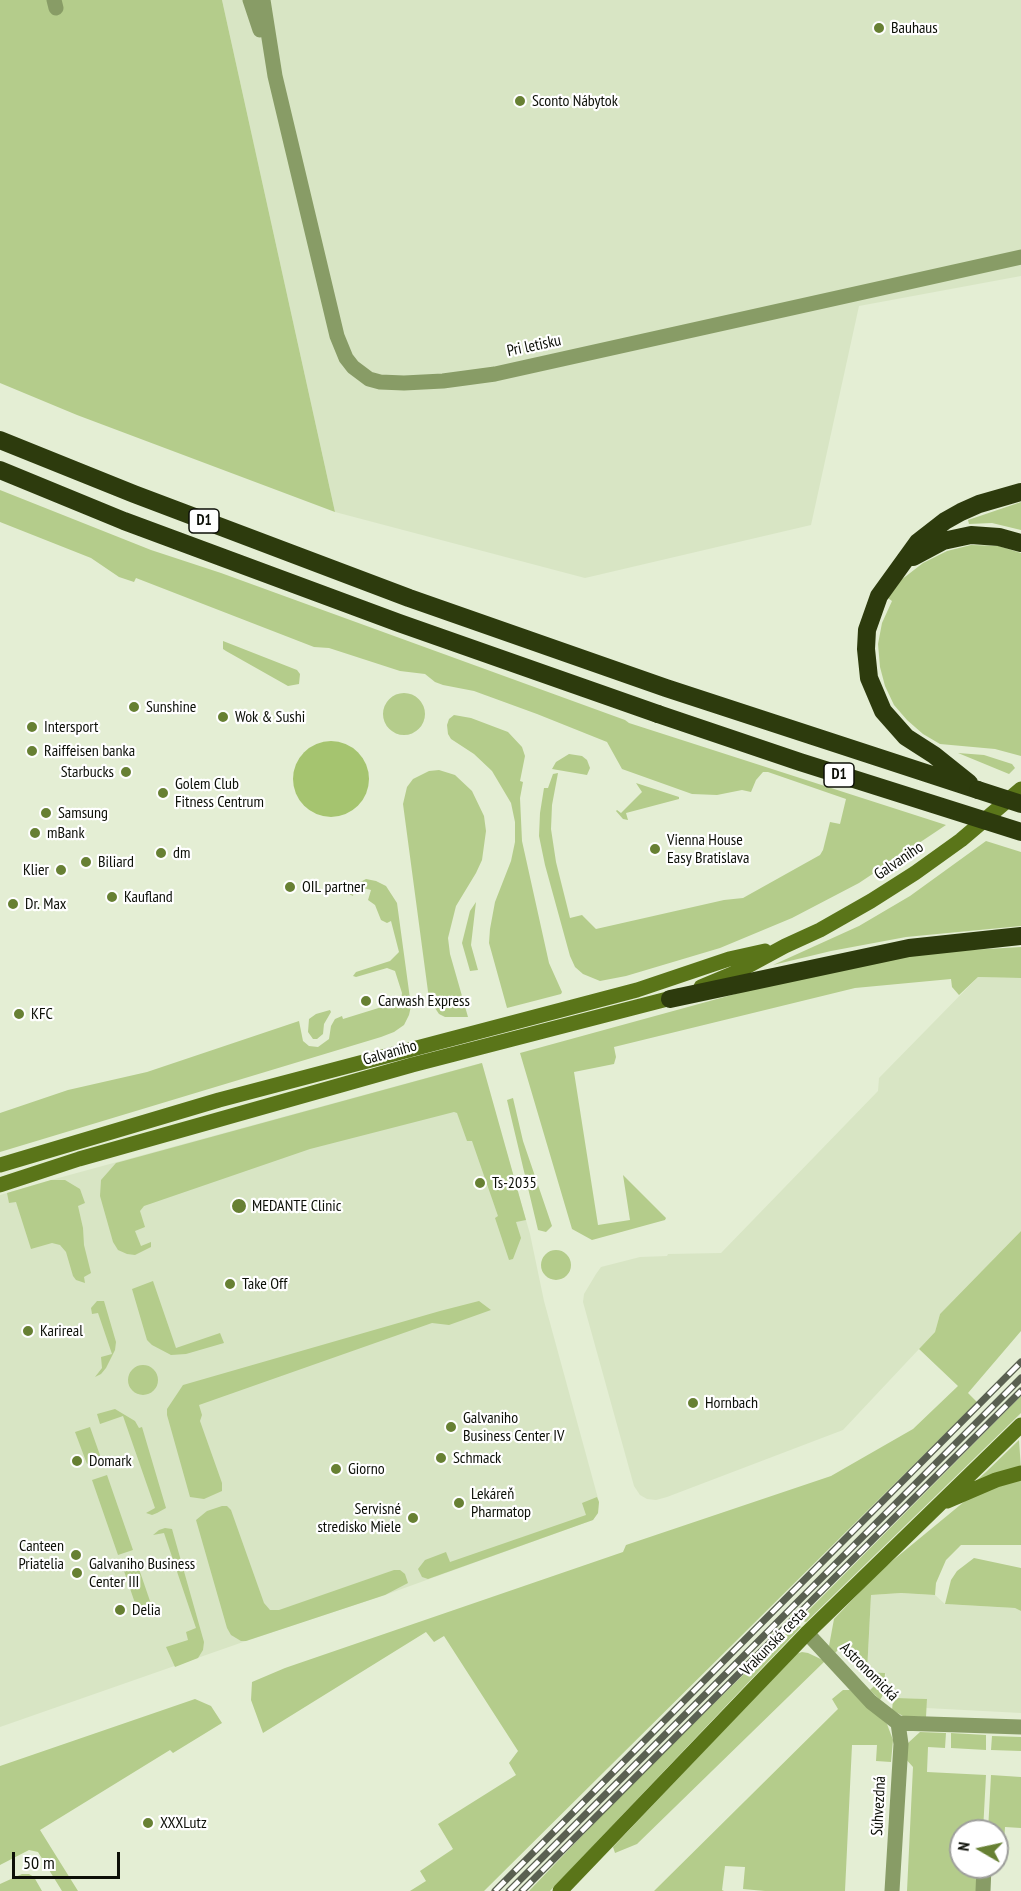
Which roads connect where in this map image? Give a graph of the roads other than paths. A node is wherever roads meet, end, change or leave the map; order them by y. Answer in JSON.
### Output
{"nodes":[{"id":1,"x":250,"y":0,"type":"edge"},
{"id":2,"x":263,"y":0,"type":"edge"},
{"id":3,"x":275,"y":76,"type":"junction"},
{"id":4,"x":1021,"y":257,"type":"edge"},
{"id":5,"x":0,"y":440,"type":"edge"},
{"id":6,"x":0,"y":470,"type":"edge"},
{"id":7,"x":1021,"y":492,"type":"edge"},
{"id":8,"x":1021,"y":543,"type":"edge"},
{"id":9,"x":886,"y":584,"type":"junction"},
{"id":10,"x":1021,"y":789,"type":"edge"},
{"id":11,"x":978,"y":790,"type":"junction"},
{"id":12,"x":1021,"y":804,"type":"edge"},
{"id":13,"x":1021,"y":832,"type":"edge"},
{"id":14,"x":1021,"y":936,"type":"edge"},
{"id":15,"x":785,"y":946,"type":"junction"},
{"id":16,"x":670,"y":999,"type":"junction"},
{"id":17,"x":0,"y":1165,"type":"edge"},
{"id":18,"x":0,"y":1185,"type":"edge"},
{"id":19,"x":1021,"y":1425,"type":"edge"},
{"id":20,"x":1021,"y":1473,"type":"edge"},
{"id":21,"x":939,"y":1504,"type":"junction"},
{"id":22,"x":807,"y":1633,"type":"junction"},
{"id":23,"x":898,"y":1724,"type":"junction"},
{"id":24,"x":1021,"y":1727,"type":"edge"},
{"id":25,"x":560,"y":1891,"type":"edge"},
{"id":26,"x":892,"y":1891,"type":"edge"}],
"edges":[{"from":1,"to":3,"type":"street","name":"Pri letisku"},
{"from":2,"to":3,"type":"street","name":"Pri letisku"},
{"from":3,"to":4,"type":"street","name":"Pri letisku"},
{"from":5,"to":11,"type":"highway","number":"D1"},
{"from":6,"to":13,"type":"highway","number":"D1","bridge":true},
{"from":7,"to":9,"type":"highway"},
{"from":8,"to":9,"type":"highway"},
{"from":9,"to":11,"type":"highway"},
{"from":10,"to":15,"type":"main road","name":"Galvaniho"},
{"from":11,"to":12,"type":"highway","number":"D1","bridge":true},
{"from":14,"to":16,"type":"highway"},
{"from":15,"to":16,"type":"main road","name":"Galvaniho"},
{"from":15,"to":17,"type":"main road","name":"Galvaniho"},
{"from":16,"to":18,"type":"main road","name":"Galvaniho"},
{"from":19,"to":21,"type":"main road","name":"Vrakunská cesta"},
{"from":20,"to":21,"type":"main road"},
{"from":21,"to":22,"type":"main road","name":"Vrakunská cesta"},
{"from":22,"to":23,"type":"street","name":"Astronomická"},
{"from":22,"to":25,"type":"main road","name":"Vrakunská cesta"},
{"from":23,"to":24,"type":"street","name":"Astronomická"},
{"from":23,"to":26,"type":"street","name":"Súhvezdná"}]}
